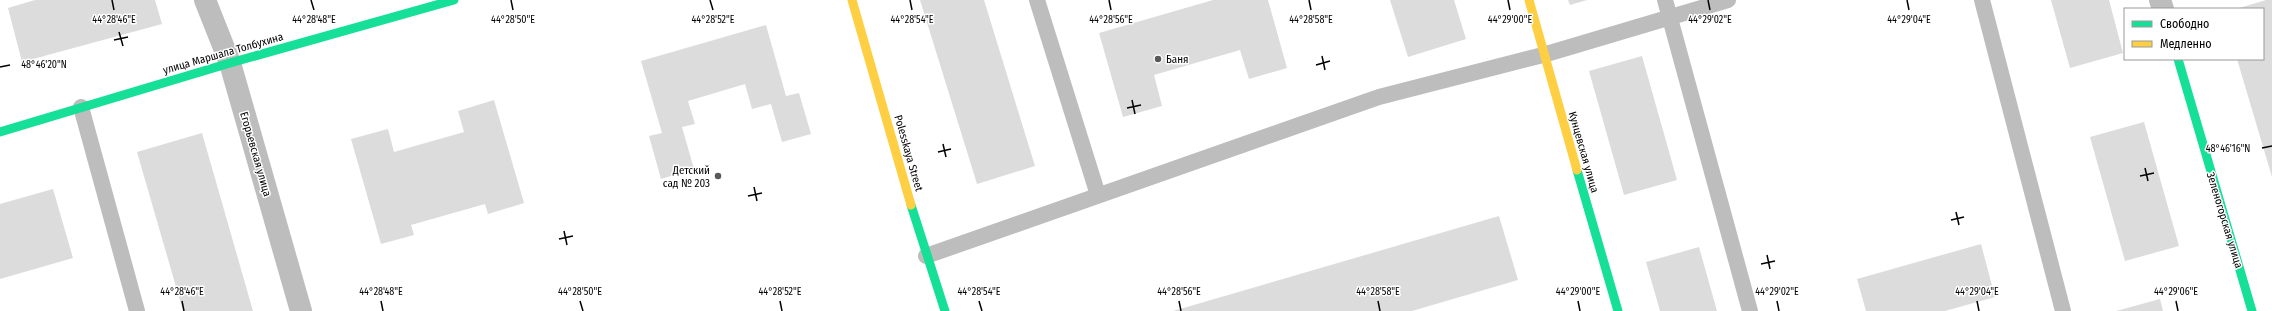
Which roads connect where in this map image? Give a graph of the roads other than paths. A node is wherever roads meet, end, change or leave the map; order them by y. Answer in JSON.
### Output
{"nodes":[{"id":1,"x":204,"y":0,"type":"edge"},
{"id":2,"x":454,"y":0,"type":"edge"},
{"id":3,"x":852,"y":0,"type":"edge"},
{"id":4,"x":1037,"y":0,"type":"edge"},
{"id":5,"x":1529,"y":0,"type":"edge"},
{"id":6,"x":1665,"y":0,"type":"edge"},
{"id":7,"x":1728,"y":0,"type":"edge"},
{"id":8,"x":1982,"y":0,"type":"edge"},
{"id":9,"x":1669,"y":17,"type":"junction"},
{"id":10,"x":1543,"y":55,"type":"junction"},
{"id":11,"x":2178,"y":60,"type":"edge"},
{"id":12,"x":230,"y":63,"type":"junction"},
{"id":13,"x":81,"y":107,"type":"junction"},
{"id":14,"x":0,"y":132,"type":"edge"},
{"id":15,"x":1098,"y":195,"type":"junction"},
{"id":16,"x":926,"y":256,"type":"junction"},
{"id":17,"x":137,"y":311,"type":"edge"},
{"id":18,"x":301,"y":311,"type":"edge"},
{"id":19,"x":945,"y":311,"type":"edge"},
{"id":20,"x":1618,"y":311,"type":"edge"},
{"id":21,"x":1750,"y":311,"type":"edge"},
{"id":22,"x":2062,"y":311,"type":"edge"},
{"id":23,"x":2252,"y":311,"type":"edge"}],
"edges":[{"from":1,"to":12,"type":"street","name":"Егорьевская улица"},
{"from":2,"to":12,"type":"street","name":"улица Маршала Толбухина"},
{"from":3,"to":16,"type":"street","name":"Polesskaya Street"},
{"from":4,"to":15,"type":"lane"},
{"from":5,"to":10,"type":"street","name":"Кунцевская улица"},
{"from":6,"to":9,"type":"lane"},
{"from":7,"to":9,"type":"lane"},
{"from":8,"to":22,"type":"lane"},
{"from":9,"to":10,"type":"lane"},
{"from":9,"to":21,"type":"lane"},
{"from":10,"to":15,"type":"lane"},
{"from":10,"to":20,"type":"street","name":"Кунцевская улица"},
{"from":11,"to":23,"type":"street","name":"Зеленогорская улица"},
{"from":12,"to":13,"type":"street","name":"улица Маршала Толбухина"},
{"from":12,"to":18,"type":"street","name":"Егорьевская улица"},
{"from":13,"to":14,"type":"street","name":"улица Маршала Толбухина"},
{"from":13,"to":17,"type":"lane"},
{"from":15,"to":16,"type":"lane"},
{"from":16,"to":19,"type":"street","name":"Polesskaya Street"}]}
